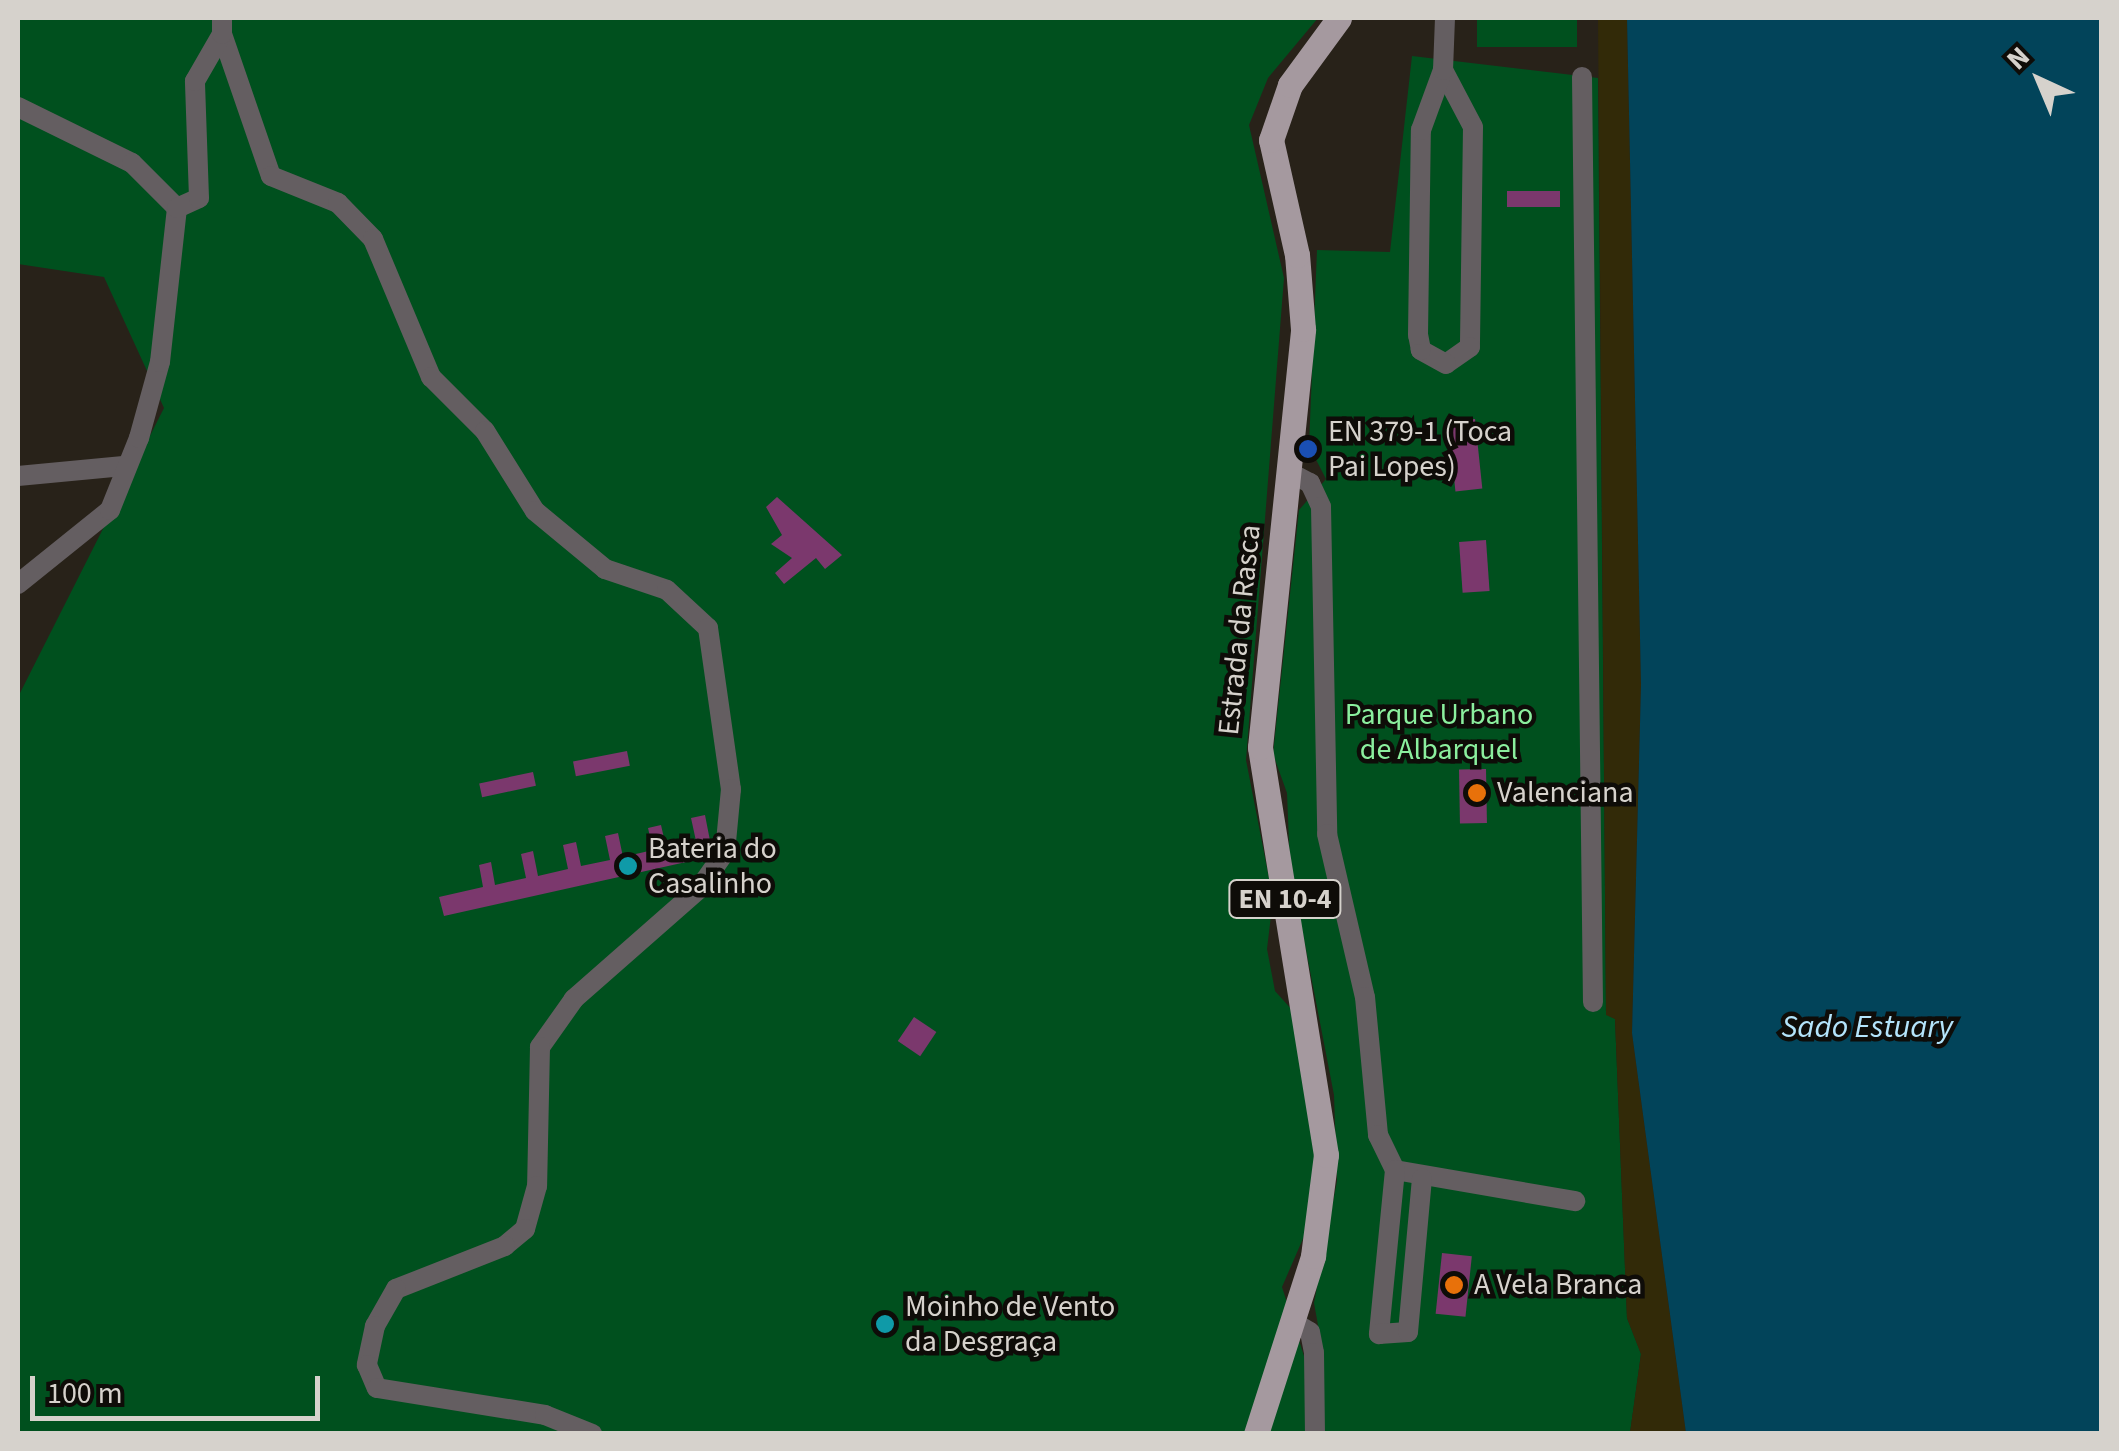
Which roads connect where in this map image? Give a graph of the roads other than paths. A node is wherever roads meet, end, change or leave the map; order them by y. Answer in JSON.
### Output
{"nodes":[{"id":1,"x":1339,"y":18,"type":"edge"},
{"id":2,"x":1445,"y":18,"type":"edge"},
{"id":3,"x":222,"y":26,"type":"edge"},
{"id":4,"x":1443,"y":70,"type":"junction"},
{"id":5,"x":1582,"y":77,"type":"dead end"},
{"id":6,"x":18,"y":107,"type":"edge"},
{"id":7,"x":177,"y":208,"type":"junction"},
{"id":8,"x":124,"y":466,"type":"junction"},
{"id":9,"x":1289,"y":472,"type":"junction"},
{"id":10,"x":18,"y":476,"type":"edge"},
{"id":11,"x":18,"y":584,"type":"edge"},
{"id":12,"x":1592,"y":1002,"type":"dead end"},
{"id":13,"x":1395,"y":1170,"type":"junction"},
{"id":14,"x":1422,"y":1179,"type":"junction"},
{"id":15,"x":1575,"y":1201,"type":"dead end"},
{"id":16,"x":1295,"y":1324,"type":"junction"},
{"id":17,"x":592,"y":1434,"type":"edge"},
{"id":18,"x":1256,"y":1434,"type":"edge"},
{"id":19,"x":1315,"y":1434,"type":"edge"}],
"edges":[{"from":1,"to":9,"type":"main road","name":"Estrada da Rasca","number":"EN 10-4"},
{"from":2,"to":4,"type":"street"},
{"from":3,"to":7,"type":"street"},
{"from":3,"to":17,"type":"street"},
{"from":4,"to":4,"type":"street"},
{"from":5,"to":12,"type":"street"},
{"from":6,"to":7,"type":"street"},
{"from":7,"to":8,"type":"street"},
{"from":8,"to":10,"type":"street"},
{"from":8,"to":11,"type":"street"},
{"from":9,"to":13,"type":"street"},
{"from":9,"to":16,"type":"main road","name":"Estrada da Rasca","number":"EN 10-4"},
{"from":13,"to":14,"type":"street"},
{"from":13,"to":14,"type":"street"},
{"from":14,"to":15,"type":"street"},
{"from":16,"to":18,"type":"main road","number":"EN 10-4"},
{"from":16,"to":19,"type":"street"}]}
